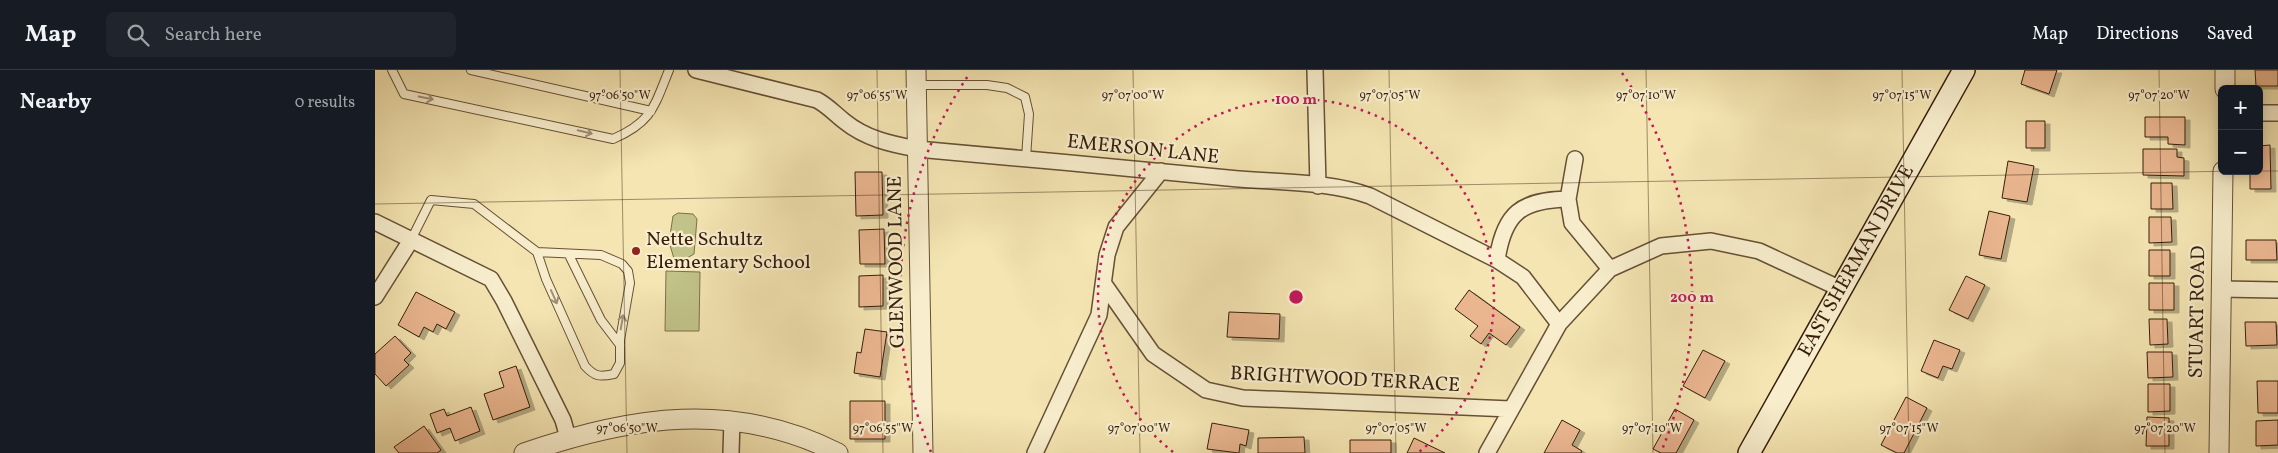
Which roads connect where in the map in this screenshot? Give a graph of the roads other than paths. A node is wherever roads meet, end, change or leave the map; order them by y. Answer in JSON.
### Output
{"nodes":[{"id":1,"x":391,"y":70,"type":"edge"},
{"id":2,"x":471,"y":70,"type":"edge"},
{"id":3,"x":669,"y":70,"type":"edge"},
{"id":4,"x":696,"y":70,"type":"edge"},
{"id":5,"x":1315,"y":70,"type":"edge"},
{"id":6,"x":1964,"y":70,"type":"edge"},
{"id":7,"x":2225,"y":70,"type":"edge"},
{"id":8,"x":743,"y":76,"type":"edge"},
{"id":9,"x":916,"y":78,"type":"edge"},
{"id":10,"x":2225,"y":85,"type":"edge"},
{"id":11,"x":651,"y":111,"type":"junction"},
{"id":12,"x":2263,"y":113,"type":"edge"},
{"id":13,"x":2278,"y":113,"type":"edge"},
{"id":14,"x":917,"y":149,"type":"junction"},
{"id":15,"x":1026,"y":158,"type":"junction"},
{"id":16,"x":1575,"y":159,"type":"dead end"},
{"id":17,"x":1161,"y":171,"type":"junction"},
{"id":18,"x":2223,"y":175,"type":"edge"},
{"id":19,"x":1318,"y":186,"type":"junction"},
{"id":20,"x":1568,"y":199,"type":"junction"},
{"id":21,"x":375,"y":222,"type":"edge"},
{"id":22,"x":411,"y":240,"type":"junction"},
{"id":23,"x":537,"y":252,"type":"junction"},
{"id":24,"x":569,"y":255,"type":"junction"},
{"id":25,"x":1497,"y":260,"type":"junction"},
{"id":26,"x":1610,"y":269,"type":"junction"},
{"id":27,"x":1104,"y":284,"type":"junction"},
{"id":28,"x":2221,"y":288,"type":"junction"},
{"id":29,"x":1841,"y":289,"type":"junction"},
{"id":30,"x":2278,"y":290,"type":"edge"},
{"id":31,"x":375,"y":297,"type":"edge"},
{"id":32,"x":1559,"y":324,"type":"junction"},
{"id":33,"x":620,"y":345,"type":"junction"},
{"id":34,"x":1511,"y":409,"type":"junction"},
{"id":35,"x":732,"y":420,"type":"junction"},
{"id":36,"x":568,"y":438,"type":"junction"},
{"id":37,"x":524,"y":453,"type":"edge"},
{"id":38,"x":731,"y":453,"type":"edge"},
{"id":39,"x":838,"y":453,"type":"edge"},
{"id":40,"x":923,"y":453,"type":"edge"},
{"id":41,"x":1035,"y":453,"type":"edge"},
{"id":42,"x":1487,"y":453,"type":"edge"},
{"id":43,"x":1749,"y":453,"type":"edge"},
{"id":44,"x":2219,"y":453,"type":"edge"}],
"edges":[{"from":1,"to":11,"type":"lane","one_way":true},
{"from":2,"to":11,"type":"lane"},
{"from":3,"to":11,"type":"lane"},
{"from":4,"to":8,"type":"street","name":"EMERSON LANE"},
{"from":5,"to":19,"type":"street"},
{"from":6,"to":29,"type":"main road","name":"EAST SHERMAN DRIVE"},
{"from":7,"to":10,"type":"street"},
{"from":8,"to":14,"type":"street","name":"EMERSON LANE"},
{"from":9,"to":14,"type":"street","name":"GLENWOOD LANE"},
{"from":9,"to":15,"type":"lane"},
{"from":12,"to":13,"type":"street"},
{"from":14,"to":15,"type":"street","name":"EMERSON LANE"},
{"from":14,"to":40,"type":"street","name":"GLENWOOD LANE"},
{"from":15,"to":17,"type":"street","name":"EMERSON LANE"},
{"from":16,"to":20,"type":"street"},
{"from":17,"to":19,"type":"street","name":"EMERSON LANE"},
{"from":17,"to":27,"type":"street"},
{"from":18,"to":28,"type":"street","name":"STUART ROAD"},
{"from":19,"to":25,"type":"street","name":"EMERSON LANE"},
{"from":20,"to":25,"type":"street"},
{"from":20,"to":26,"type":"street"},
{"from":21,"to":22,"type":"street"},
{"from":22,"to":23,"type":"lane"},
{"from":22,"to":31,"type":"street"},
{"from":22,"to":36,"type":"street"},
{"from":23,"to":24,"type":"lane"},
{"from":23,"to":33,"type":"lane","one_way":true},
{"from":24,"to":33,"type":"lane"},
{"from":33,"to":24,"type":"lane","one_way":true},
{"from":25,"to":32,"type":"street","name":"EMERSON LANE"},
{"from":26,"to":29,"type":"street"},
{"from":26,"to":32,"type":"street"},
{"from":27,"to":34,"type":"street","name":"BRIGHTWOOD TERRACE"},
{"from":27,"to":41,"type":"street"},
{"from":28,"to":30,"type":"street"},
{"from":28,"to":44,"type":"street","name":"STUART ROAD"},
{"from":29,"to":43,"type":"main road","name":"EAST SHERMAN DRIVE"},
{"from":32,"to":34,"type":"street"},
{"from":34,"to":42,"type":"street"},
{"from":35,"to":36,"type":"street"},
{"from":35,"to":38,"type":"street"},
{"from":35,"to":39,"type":"street"},
{"from":36,"to":37,"type":"street"}]}
